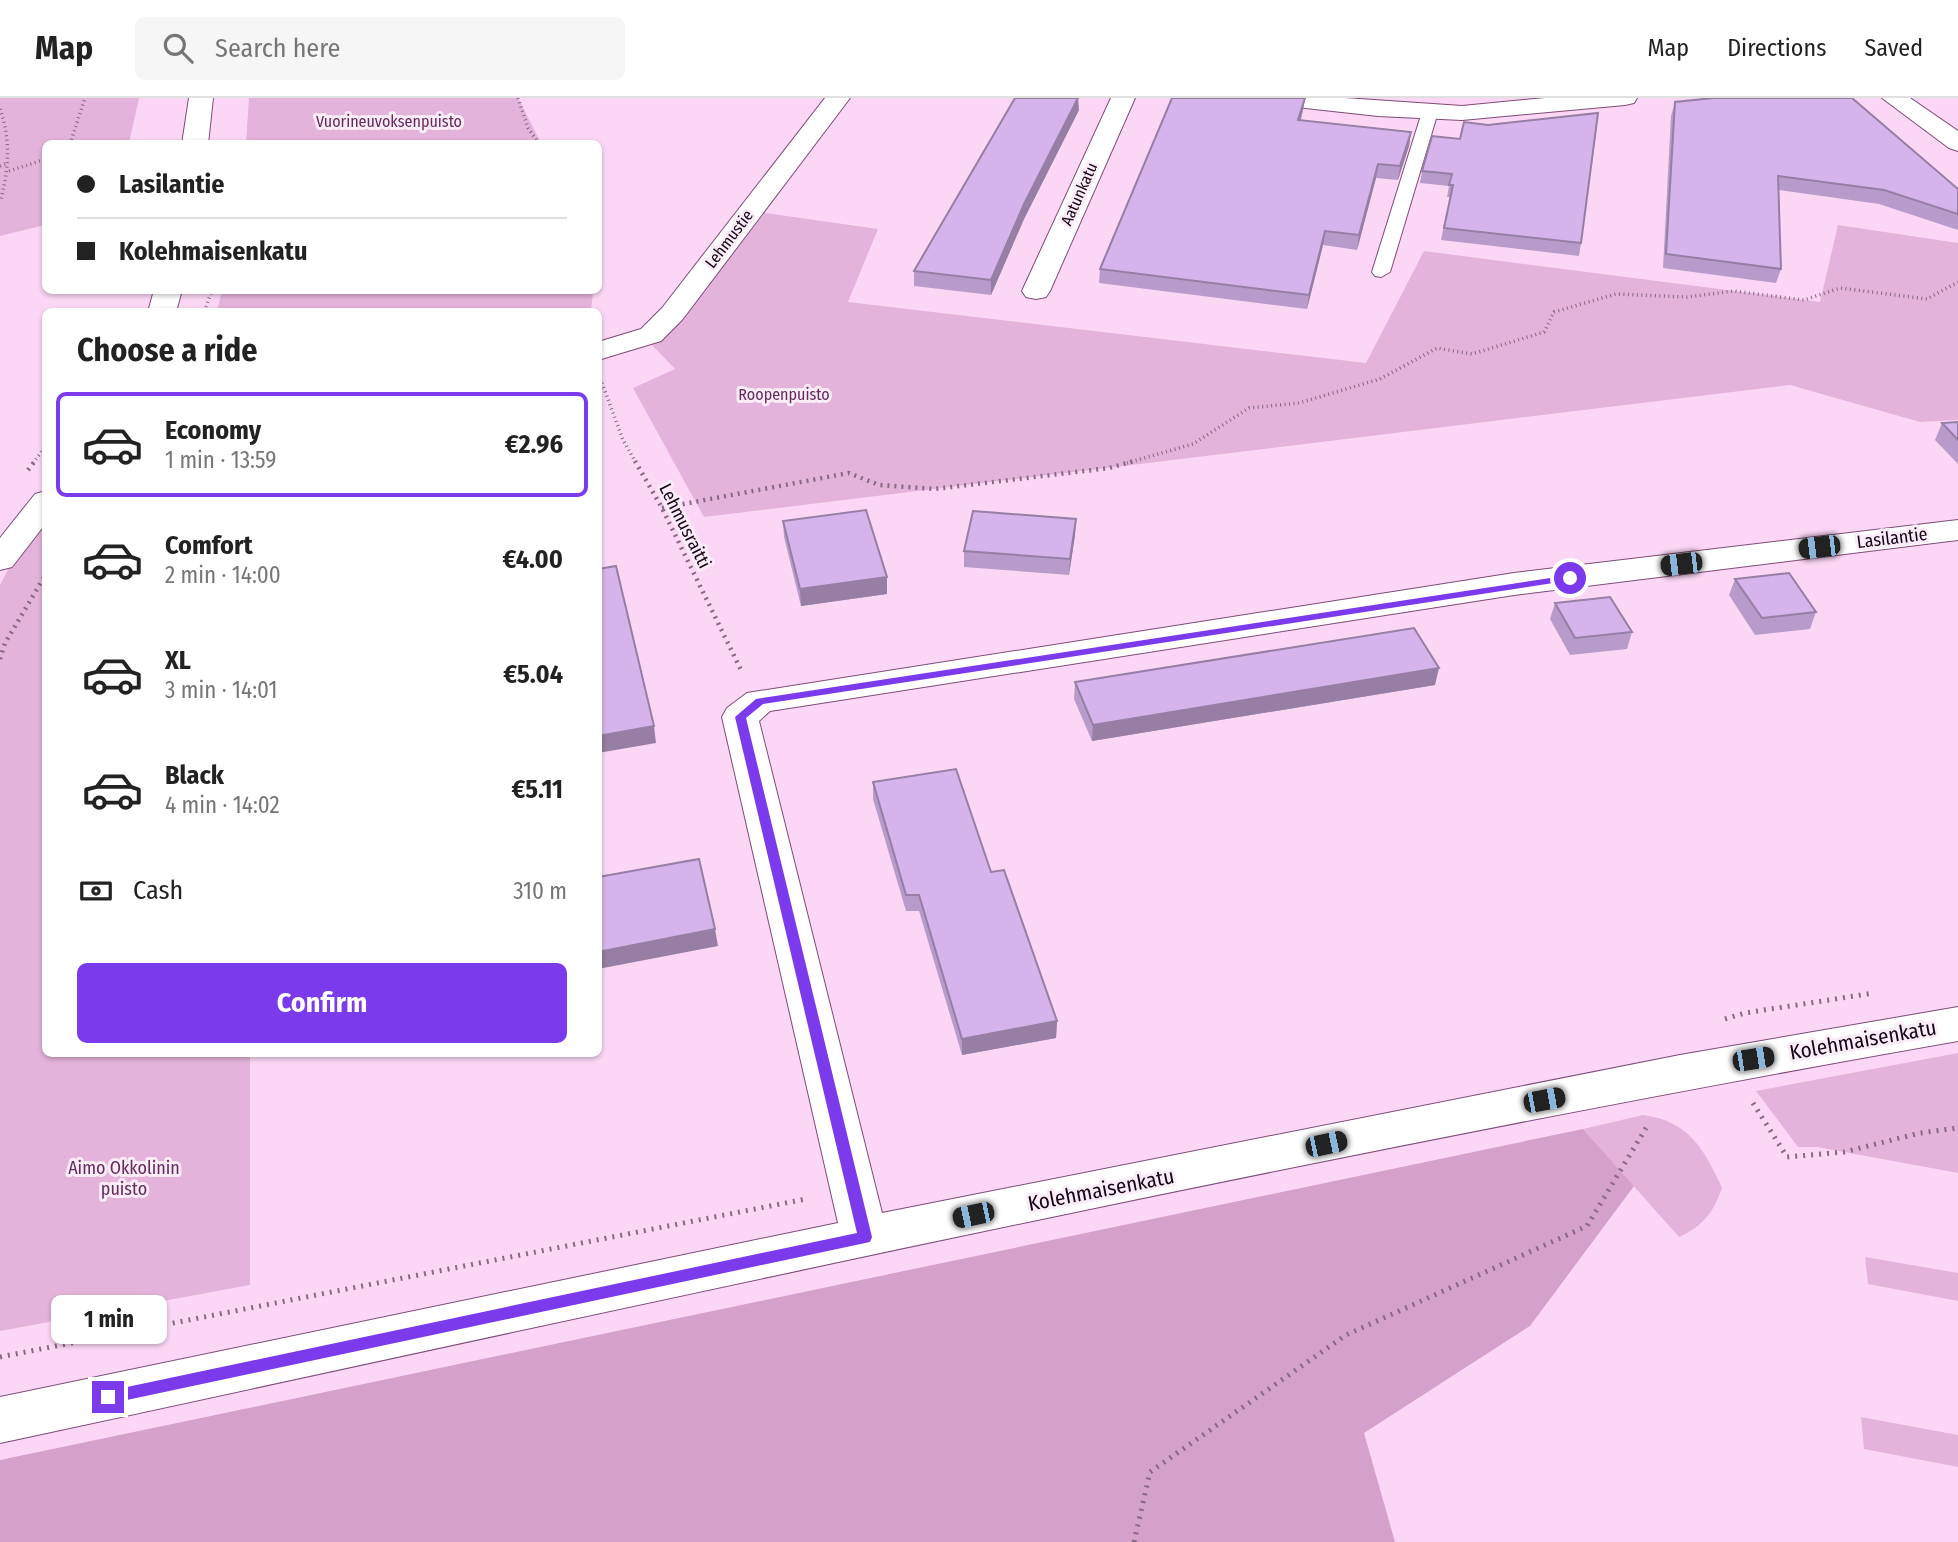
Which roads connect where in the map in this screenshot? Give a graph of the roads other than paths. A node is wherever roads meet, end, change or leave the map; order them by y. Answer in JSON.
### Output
{"nodes":[{"id":1,"x":201,"y":98,"type":"edge"},
{"id":2,"x":838,"y":98,"type":"edge"},
{"id":3,"x":1123,"y":98,"type":"edge"},
{"id":4,"x":1278,"y":98,"type":"edge"},
{"id":5,"x":1625,"y":98,"type":"edge"},
{"id":6,"x":1894,"y":98,"type":"edge"},
{"id":7,"x":1430,"y":112,"type":"junction"},
{"id":8,"x":196,"y":140,"type":"edge"},
{"id":9,"x":1958,"y":143,"type":"edge"},
{"id":10,"x":1381,"y":272,"type":"dead end"},
{"id":11,"x":1036,"y":290,"type":"dead end"},
{"id":12,"x":602,"y":350,"type":"edge"},
{"id":13,"x":42,"y":506,"type":"edge"},
{"id":14,"x":1958,"y":530,"type":"edge"},
{"id":15,"x":0,"y":560,"type":"edge"},
{"id":16,"x":1958,"y":1024,"type":"edge"},
{"id":17,"x":865,"y":1237,"type":"junction"},
{"id":18,"x":0,"y":1420,"type":"edge"}],
"edges":[{"from":1,"to":8,"type":"street"},
{"from":2,"to":12,"type":"street","name":"Lehmustie"},
{"from":3,"to":11,"type":"street","name":"Aatunkatu"},
{"from":4,"to":7,"type":"street"},
{"from":5,"to":7,"type":"street"},
{"from":6,"to":9,"type":"street"},
{"from":7,"to":10,"type":"lane"},
{"from":13,"to":15,"type":"street"},
{"from":14,"to":17,"type":"street","name":"Lasilantie"},
{"from":16,"to":17,"type":"street","name":"Kolehmaisenkatu"},
{"from":17,"to":18,"type":"street","name":"Kolehmaisenkatu"}]}
